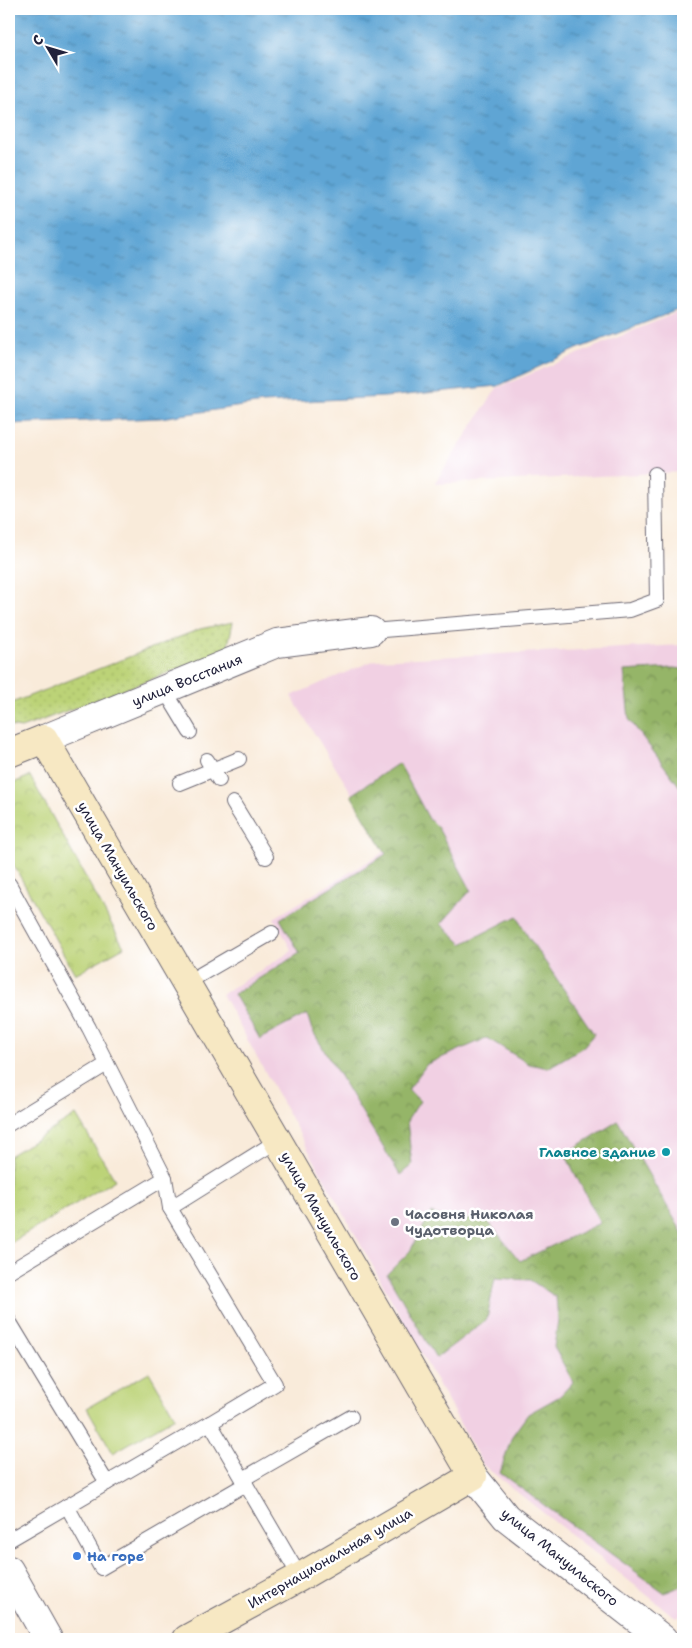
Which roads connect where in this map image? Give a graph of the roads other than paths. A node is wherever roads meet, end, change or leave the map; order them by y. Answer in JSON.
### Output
{"nodes":[{"id":1,"x":655,"y":474,"type":"dead end"},
{"id":2,"x":371,"y":631,"type":"joint"},
{"id":3,"x":164,"y":690,"type":"junction"},
{"id":4,"x":190,"y":732,"type":"dead end"},
{"id":5,"x":44,"y":739,"type":"junction"},
{"id":6,"x":9,"y":752,"type":"edge"},
{"id":7,"x":239,"y":759,"type":"dead end"},
{"id":8,"x":180,"y":783,"type":"dead end"},
{"id":9,"x":233,"y":803,"type":"dead end"},
{"id":10,"x":266,"y":857,"type":"dead end"},
{"id":11,"x":9,"y":884,"type":"edge"},
{"id":12,"x":272,"y":933,"type":"dead end"},
{"id":13,"x":186,"y":983,"type":"junction"},
{"id":14,"x":107,"y":1064,"type":"junction"},
{"id":15,"x":9,"y":1124,"type":"edge"},
{"id":16,"x":277,"y":1141,"type":"junction"},
{"id":17,"x":164,"y":1178,"type":"junction"},
{"id":18,"x":170,"y":1208,"type":"junction"},
{"id":19,"x":9,"y":1272,"type":"edge"},
{"id":20,"x":9,"y":1321,"type":"edge"},
{"id":21,"x":351,"y":1417,"type":"dead end"},
{"id":22,"x":210,"y":1423,"type":"junction"},
{"id":23,"x":473,"y":1476,"type":"junction"},
{"id":24,"x":244,"y":1482,"type":"junction"},
{"id":25,"x":106,"y":1483,"type":"junction"},
{"id":26,"x":67,"y":1506,"type":"junction"},
{"id":27,"x":9,"y":1540,"type":"edge"},
{"id":28,"x":9,"y":1570,"type":"edge"},
{"id":29,"x":300,"y":1577,"type":"junction"},
{"id":30,"x":48,"y":1639,"type":"edge"},
{"id":31,"x":187,"y":1639,"type":"edge"},
{"id":32,"x":663,"y":1639,"type":"edge"}],
"edges":[{"from":1,"to":2,"type":"lane"},
{"from":2,"to":3,"type":"street","name":"улица Восстания"},
{"from":3,"to":4,"type":"lane"},
{"from":3,"to":5,"type":"street","name":"улица Восстания"},
{"from":5,"to":6,"type":"street","name":"улица Восстания"},
{"from":5,"to":13,"type":"street","name":"улица Мануильского"},
{"from":7,"to":8,"type":"lane"},
{"from":9,"to":10,"type":"lane"},
{"from":11,"to":14,"type":"lane"},
{"from":12,"to":13,"type":"lane"},
{"from":13,"to":16,"type":"street","name":"улица Мануильского"},
{"from":14,"to":15,"type":"lane"},
{"from":14,"to":17,"type":"lane"},
{"from":16,"to":18,"type":"lane"},
{"from":16,"to":23,"type":"street","name":"улица Мануильского"},
{"from":17,"to":18,"type":"lane"},
{"from":17,"to":19,"type":"lane"},
{"from":18,"to":22,"type":"lane"},
{"from":20,"to":25,"type":"lane"},
{"from":21,"to":24,"type":"lane"},
{"from":22,"to":24,"type":"lane"},
{"from":22,"to":25,"type":"lane"},
{"from":23,"to":29,"type":"street","name":"Интернациональная улица"},
{"from":23,"to":32,"type":"street","name":"улица Мануильского"},
{"from":24,"to":26,"type":"lane"},
{"from":24,"to":29,"type":"lane"},
{"from":25,"to":26,"type":"lane"},
{"from":26,"to":27,"type":"lane"},
{"from":28,"to":30,"type":"street"},
{"from":29,"to":31,"type":"street","name":"Интернациональная улица"}]}
